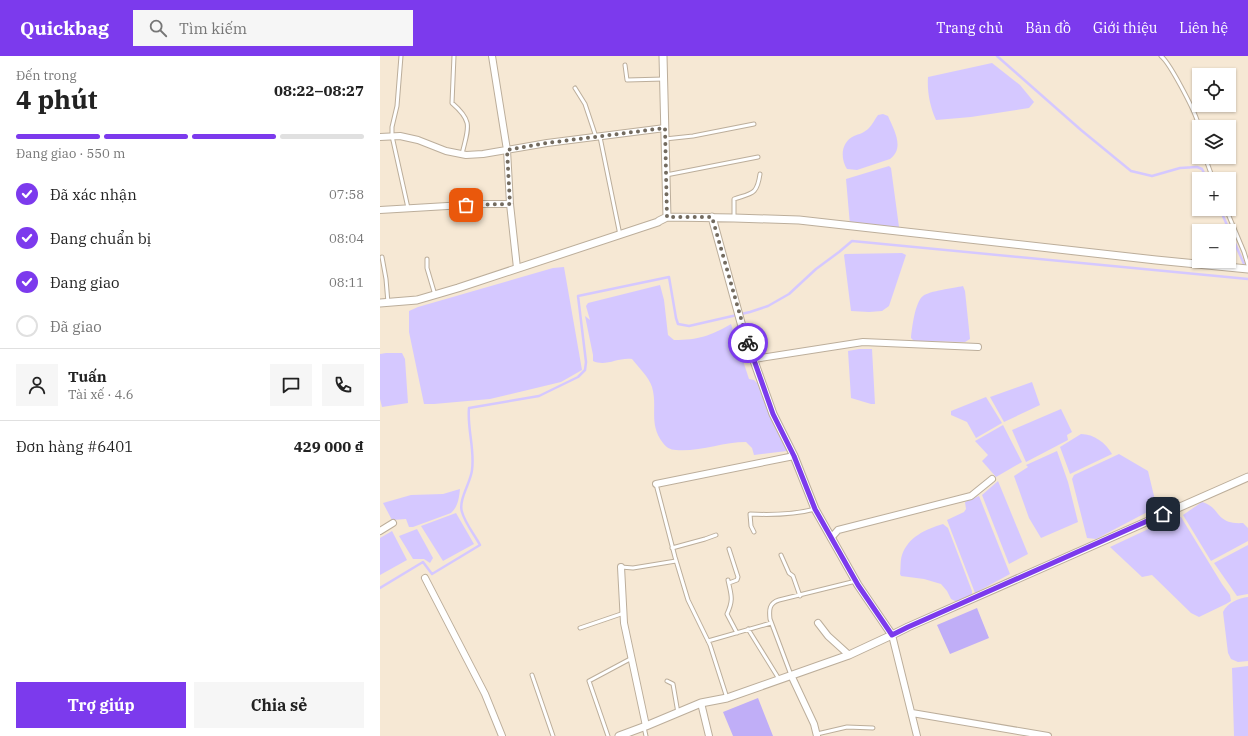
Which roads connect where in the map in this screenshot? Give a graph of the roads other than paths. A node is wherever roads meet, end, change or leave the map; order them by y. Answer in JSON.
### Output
{"nodes":[{"id":1,"x":401,"y":56,"type":"edge"},
{"id":2,"x":454,"y":56,"type":"edge"},
{"id":3,"x":492,"y":56,"type":"edge"},
{"id":4,"x":663,"y":56,"type":"edge"},
{"id":5,"x":1161,"y":56,"type":"edge"},
{"id":6,"x":625,"y":65,"type":"dead end"},
{"id":7,"x":664,"y":79,"type":"junction"},
{"id":8,"x":575,"y":88,"type":"dead end"},
{"id":9,"x":1197,"y":120,"type":"edge"},
{"id":10,"x":754,"y":124,"type":"dead end"},
{"id":11,"x":665,"y":128,"type":"junction"},
{"id":12,"x":392,"y":136,"type":"junction"},
{"id":13,"x":380,"y":137,"type":"edge"},
{"id":14,"x":598,"y":137,"type":"junction"},
{"id":15,"x":665,"y":139,"type":"junction"},
{"id":16,"x":507,"y":150,"type":"junction"},
{"id":17,"x":462,"y":154,"type":"junction"},
{"id":18,"x":758,"y":157,"type":"dead end"},
{"id":19,"x":760,"y":174,"type":"dead end"},
{"id":20,"x":666,"y":175,"type":"junction"},
{"id":21,"x":510,"y":204,"type":"junction"},
{"id":22,"x":408,"y":208,"type":"junction"},
{"id":23,"x":380,"y":210,"type":"edge"},
{"id":24,"x":1229,"y":216,"type":"edge"},
{"id":25,"x":667,"y":217,"type":"junction"},
{"id":26,"x":712,"y":217,"type":"junction"},
{"id":27,"x":734,"y":218,"type":"junction"},
{"id":28,"x":620,"y":235,"type":"junction"},
{"id":29,"x":382,"y":257,"type":"dead end"},
{"id":30,"x":427,"y":260,"type":"dead end"},
{"id":31,"x":1248,"y":265,"type":"edge"},
{"id":32,"x":517,"y":268,"type":"junction"},
{"id":33,"x":1248,"y":269,"type":"edge"},
{"id":34,"x":435,"y":295,"type":"junction"},
{"id":35,"x":388,"y":303,"type":"junction"},
{"id":36,"x":380,"y":304,"type":"edge"},
{"id":37,"x":978,"y":347,"type":"dead end"},
{"id":38,"x":754,"y":359,"type":"junction"},
{"id":39,"x":794,"y":456,"type":"junction"},
{"id":40,"x":1248,"y":477,"type":"edge"},
{"id":41,"x":992,"y":480,"type":"dead end"},
{"id":42,"x":656,"y":484,"type":"joint"},
{"id":43,"x":815,"y":509,"type":"junction"},
{"id":44,"x":393,"y":524,"type":"dead end"},
{"id":45,"x":380,"y":531,"type":"edge"},
{"id":46,"x":754,"y":532,"type":"dead end"},
{"id":47,"x":716,"y":535,"type":"dead end"},
{"id":48,"x":831,"y":538,"type":"junction"},
{"id":49,"x":672,"y":548,"type":"junction"},
{"id":50,"x":729,"y":549,"type":"dead end"},
{"id":51,"x":781,"y":555,"type":"dead end"},
{"id":52,"x":676,"y":561,"type":"junction"},
{"id":53,"x":621,"y":567,"type":"joint"},
{"id":54,"x":426,"y":578,"type":"dead end"},
{"id":55,"x":856,"y":581,"type":"junction"},
{"id":56,"x":800,"y":596,"type":"junction"},
{"id":57,"x":624,"y":613,"type":"junction"},
{"id":58,"x":771,"y":623,"type":"junction"},
{"id":59,"x":818,"y":623,"type":"dead end"},
{"id":60,"x":580,"y":628,"type":"dead end"},
{"id":61,"x":748,"y":629,"type":"junction"},
{"id":62,"x":737,"y":633,"type":"junction"},
{"id":63,"x":892,"y":635,"type":"junction"},
{"id":64,"x":708,"y":641,"type":"junction"},
{"id":65,"x":849,"y":655,"type":"junction"},
{"id":66,"x":632,"y":658,"type":"junction"},
{"id":67,"x":532,"y":675,"type":"dead end"},
{"id":68,"x":791,"y":675,"type":"junction"},
{"id":69,"x":779,"y":680,"type":"junction"},
{"id":70,"x":667,"y":681,"type":"dead end"},
{"id":71,"x":727,"y":698,"type":"junction"},
{"id":72,"x":701,"y":703,"type":"junction"},
{"id":73,"x":678,"y":713,"type":"junction"},
{"id":74,"x":912,"y":713,"type":"junction"},
{"id":75,"x":645,"y":727,"type":"junction"},
{"id":76,"x":873,"y":728,"type":"dead end"},
{"id":77,"x":817,"y":735,"type":"edge"},
{"id":78,"x":502,"y":736,"type":"edge"},
{"id":79,"x":552,"y":736,"type":"edge"},
{"id":80,"x":608,"y":736,"type":"edge"},
{"id":81,"x":619,"y":736,"type":"edge"},
{"id":82,"x":646,"y":736,"type":"edge"},
{"id":83,"x":709,"y":736,"type":"edge"},
{"id":84,"x":917,"y":736,"type":"edge"},
{"id":85,"x":1048,"y":736,"type":"edge"}],
"edges":[{"from":1,"to":12,"type":"lane"},
{"from":2,"to":17,"type":"lane"},
{"from":3,"to":16,"type":"street"},
{"from":4,"to":7,"type":"street"},
{"from":5,"to":9,"type":"lane"},
{"from":6,"to":7,"type":"lane"},
{"from":7,"to":11,"type":"street"},
{"from":8,"to":14,"type":"lane"},
{"from":10,"to":15,"type":"lane"},
{"from":11,"to":14,"type":"street"},
{"from":11,"to":15,"type":"street"},
{"from":12,"to":13,"type":"street"},
{"from":12,"to":17,"type":"street"},
{"from":12,"to":22,"type":"lane"},
{"from":14,"to":16,"type":"street"},
{"from":14,"to":28,"type":"lane"},
{"from":15,"to":20,"type":"street"},
{"from":16,"to":17,"type":"street"},
{"from":16,"to":21,"type":"street"},
{"from":18,"to":20,"type":"lane"},
{"from":19,"to":27,"type":"lane"},
{"from":20,"to":25,"type":"street"},
{"from":21,"to":22,"type":"street"},
{"from":21,"to":32,"type":"street"},
{"from":22,"to":23,"type":"street"},
{"from":24,"to":31,"type":"lane"},
{"from":25,"to":26,"type":"street"},
{"from":25,"to":28,"type":"street"},
{"from":26,"to":27,"type":"street"},
{"from":26,"to":38,"type":"street"},
{"from":27,"to":33,"type":"street"},
{"from":28,"to":32,"type":"street"},
{"from":29,"to":35,"type":"lane"},
{"from":30,"to":34,"type":"lane"},
{"from":32,"to":34,"type":"street"},
{"from":34,"to":35,"type":"street"},
{"from":35,"to":36,"type":"street"},
{"from":37,"to":38,"type":"street"},
{"from":38,"to":39,"type":"street"},
{"from":39,"to":42,"type":"street"},
{"from":39,"to":43,"type":"street"},
{"from":40,"to":63,"type":"street"},
{"from":41,"to":48,"type":"street"},
{"from":42,"to":49,"type":"lane"},
{"from":43,"to":46,"type":"lane"},
{"from":43,"to":48,"type":"street"},
{"from":44,"to":45,"type":"street"},
{"from":47,"to":49,"type":"lane"},
{"from":48,"to":55,"type":"street"},
{"from":49,"to":52,"type":"lane"},
{"from":50,"to":62,"type":"lane"},
{"from":51,"to":56,"type":"lane"},
{"from":52,"to":53,"type":"lane"},
{"from":52,"to":64,"type":"lane"},
{"from":53,"to":57,"type":"street"},
{"from":54,"to":78,"type":"street"},
{"from":55,"to":56,"type":"lane"},
{"from":55,"to":63,"type":"street"},
{"from":56,"to":58,"type":"lane"},
{"from":57,"to":60,"type":"lane"},
{"from":57,"to":66,"type":"street"},
{"from":58,"to":61,"type":"lane"},
{"from":58,"to":68,"type":"lane"},
{"from":59,"to":65,"type":"street"},
{"from":61,"to":62,"type":"lane"},
{"from":61,"to":69,"type":"lane"},
{"from":62,"to":64,"type":"lane"},
{"from":63,"to":65,"type":"street"},
{"from":63,"to":74,"type":"street"},
{"from":64,"to":71,"type":"lane"},
{"from":65,"to":68,"type":"street"},
{"from":66,"to":75,"type":"street"},
{"from":66,"to":80,"type":"lane"},
{"from":67,"to":79,"type":"lane"},
{"from":68,"to":69,"type":"street"},
{"from":68,"to":77,"type":"street"},
{"from":69,"to":71,"type":"street"},
{"from":70,"to":73,"type":"lane"},
{"from":71,"to":72,"type":"street"},
{"from":72,"to":73,"type":"street"},
{"from":72,"to":83,"type":"street"},
{"from":73,"to":75,"type":"street"},
{"from":74,"to":84,"type":"street"},
{"from":74,"to":85,"type":"street"},
{"from":75,"to":81,"type":"street"},
{"from":75,"to":82,"type":"lane"},
{"from":76,"to":77,"type":"lane"}]}
